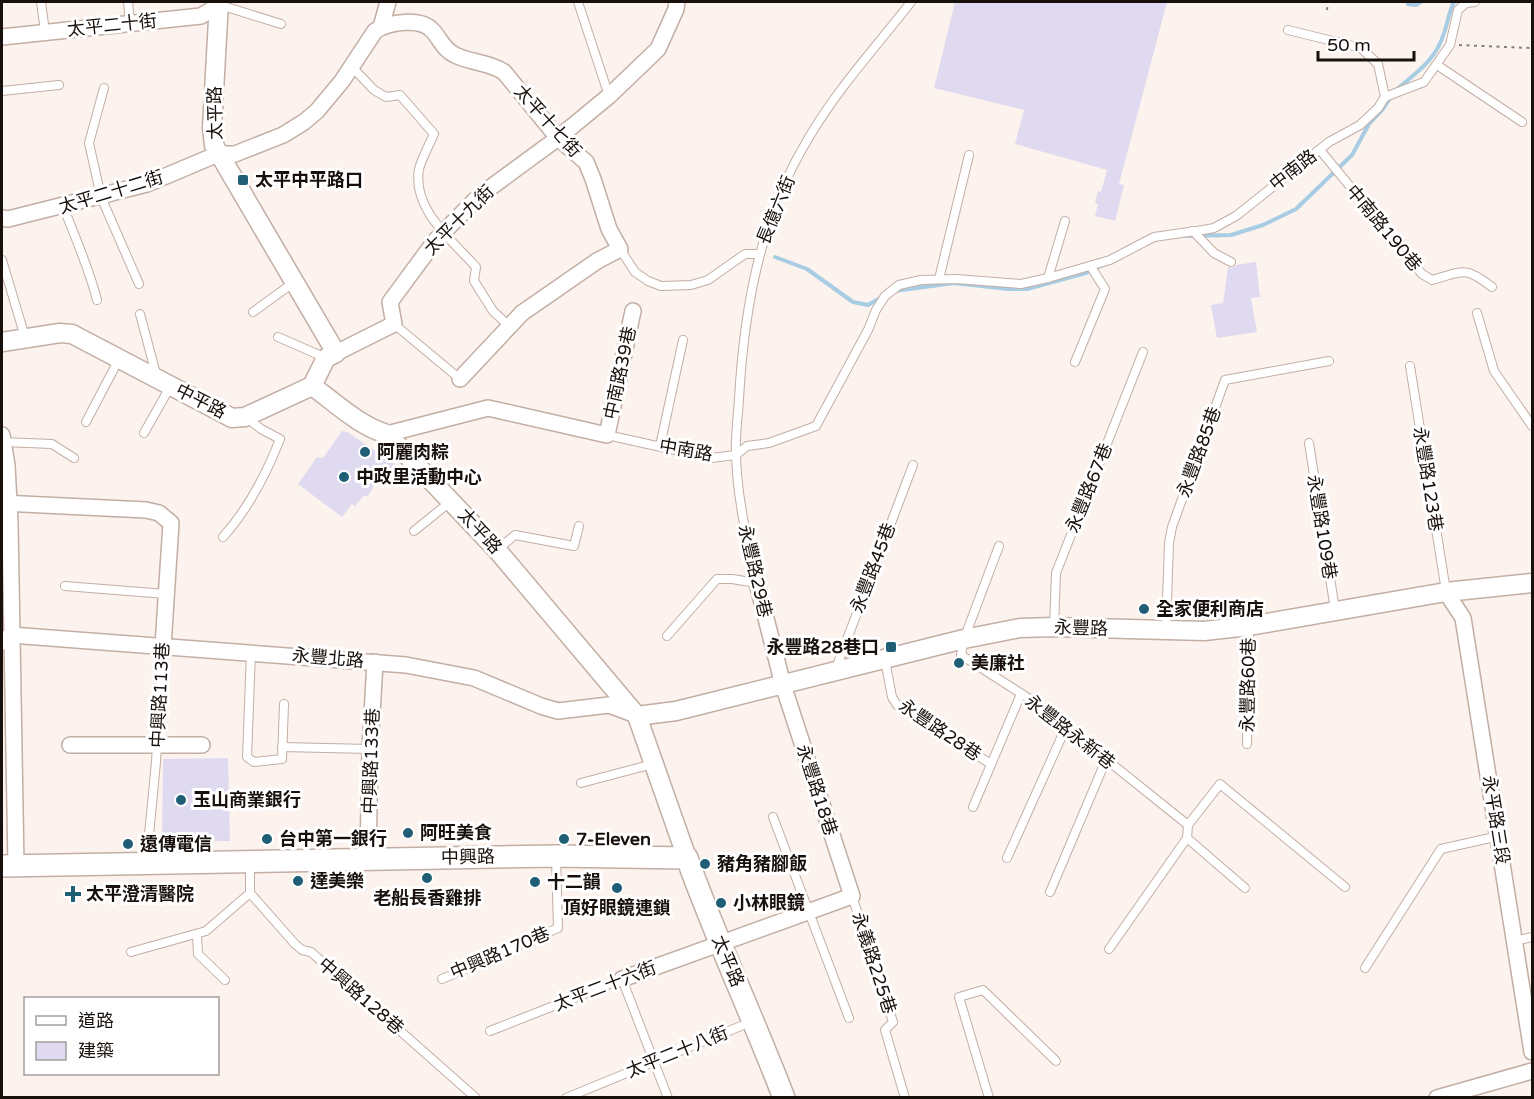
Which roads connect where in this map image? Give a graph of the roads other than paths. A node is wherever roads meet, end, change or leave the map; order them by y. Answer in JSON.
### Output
{"nodes":[{"id":1,"x":41,"y":2,"type":"edge"},
{"id":2,"x":128,"y":2,"type":"edge"},
{"id":3,"x":388,"y":2,"type":"edge"},
{"id":4,"x":578,"y":2,"type":"edge"},
{"id":5,"x":677,"y":2,"type":"edge"},
{"id":6,"x":911,"y":2,"type":"edge"},
{"id":7,"x":1475,"y":2,"type":"edge"},
{"id":8,"x":219,"y":3,"type":"edge"},
{"id":9,"x":130,"y":22,"type":"junction"},
{"id":10,"x":281,"y":24,"type":"dead end"},
{"id":11,"x":381,"y":27,"type":"junction"},
{"id":12,"x":1288,"y":30,"type":"dead end"},
{"id":13,"x":45,"y":32,"type":"junction"},
{"id":14,"x":2,"y":37,"type":"edge"},
{"id":15,"x":1437,"y":65,"type":"junction"},
{"id":16,"x":352,"y":67,"type":"junction"},
{"id":17,"x":59,"y":85,"type":"dead end"},
{"id":18,"x":104,"y":88,"type":"dead end"},
{"id":19,"x":2,"y":91,"type":"edge"},
{"id":20,"x":609,"y":96,"type":"junction"},
{"id":21,"x":1385,"y":97,"type":"junction"},
{"id":22,"x":1522,"y":122,"type":"dead end"},
{"id":23,"x":558,"y":138,"type":"junction"},
{"id":24,"x":1320,"y":150,"type":"junction"},
{"id":25,"x":218,"y":154,"type":"junction"},
{"id":26,"x":969,"y":155,"type":"dead end"},
{"id":27,"x":101,"y":197,"type":"junction"},
{"id":28,"x":63,"y":206,"type":"junction"},
{"id":29,"x":2,"y":218,"type":"edge"},
{"id":30,"x":1065,"y":221,"type":"dead end"},
{"id":31,"x":444,"y":231,"type":"junction"},
{"id":32,"x":1193,"y":231,"type":"junction"},
{"id":33,"x":620,"y":249,"type":"junction"},
{"id":34,"x":759,"y":254,"type":"junction"},
{"id":35,"x":2,"y":260,"type":"edge"},
{"id":36,"x":1231,"y":262,"type":"dead end"},
{"id":37,"x":1091,"y":267,"type":"junction"},
{"id":38,"x":1048,"y":278,"type":"junction"},
{"id":39,"x":939,"y":279,"type":"junction"},
{"id":40,"x":294,"y":282,"type":"junction"},
{"id":41,"x":139,"y":284,"type":"dead end"},
{"id":42,"x":1492,"y":287,"type":"dead end"},
{"id":43,"x":98,"y":300,"type":"dead end"},
{"id":44,"x":633,"y":311,"type":"dead end"},
{"id":45,"x":254,"y":312,"type":"dead end"},
{"id":46,"x":1477,"y":313,"type":"dead end"},
{"id":47,"x":140,"y":314,"type":"dead end"},
{"id":48,"x":394,"y":324,"type":"junction"},
{"id":49,"x":509,"y":326,"type":"junction"},
{"id":50,"x":278,"y":337,"type":"dead end"},
{"id":51,"x":26,"y":338,"type":"junction"},
{"id":52,"x":683,"y":340,"type":"dead end"},
{"id":53,"x":2,"y":342,"type":"edge"},
{"id":54,"x":1143,"y":352,"type":"dead end"},
{"id":55,"x":331,"y":355,"type":"junction"},
{"id":56,"x":119,"y":359,"type":"junction"},
{"id":57,"x":1329,"y":361,"type":"dead end"},
{"id":58,"x":1075,"y":362,"type":"dead end"},
{"id":59,"x":1410,"y":366,"type":"dead end"},
{"id":60,"x":460,"y":379,"type":"joint"},
{"id":61,"x":164,"y":382,"type":"junction"},
{"id":62,"x":312,"y":386,"type":"junction"},
{"id":63,"x":245,"y":417,"type":"junction"},
{"id":64,"x":86,"y":422,"type":"dead end"},
{"id":65,"x":1533,"y":426,"type":"edge"},
{"id":66,"x":144,"y":433,"type":"dead end"},
{"id":67,"x":387,"y":434,"type":"junction"},
{"id":68,"x":607,"y":435,"type":"junction"},
{"id":69,"x":2,"y":439,"type":"edge"},
{"id":70,"x":1309,"y":442,"type":"dead end"},
{"id":71,"x":660,"y":446,"type":"junction"},
{"id":72,"x":736,"y":455,"type":"junction"},
{"id":73,"x":74,"y":458,"type":"dead end"},
{"id":74,"x":913,"y":465,"type":"dead end"},
{"id":75,"x":452,"y":501,"type":"junction"},
{"id":76,"x":5,"y":504,"type":"edge"},
{"id":77,"x":579,"y":526,"type":"dead end"},
{"id":78,"x":414,"y":531,"type":"dead end"},
{"id":79,"x":223,"y":537,"type":"dead end"},
{"id":80,"x":999,"y":546,"type":"dead end"},
{"id":81,"x":497,"y":550,"type":"junction"},
{"id":82,"x":757,"y":583,"type":"junction"},
{"id":83,"x":1533,"y":583,"type":"edge"},
{"id":84,"x":65,"y":586,"type":"dead end"},
{"id":85,"x":1446,"y":592,"type":"junction"},
{"id":86,"x":166,"y":594,"type":"junction"},
{"id":87,"x":1335,"y":612,"type":"junction"},
{"id":88,"x":1249,"y":626,"type":"junction"},
{"id":89,"x":1054,"y":627,"type":"junction"},
{"id":90,"x":1166,"y":630,"type":"junction"},
{"id":91,"x":666,"y":636,"type":"dead end"},
{"id":92,"x":6,"y":638,"type":"edge"},
{"id":93,"x":964,"y":639,"type":"junction"},
{"id":94,"x":163,"y":646,"type":"junction"},
{"id":95,"x":251,"y":652,"type":"junction"},
{"id":96,"x":885,"y":659,"type":"junction"},
{"id":97,"x":375,"y":662,"type":"junction"},
{"id":98,"x":834,"y":672,"type":"junction"},
{"id":99,"x":783,"y":684,"type":"junction"},
{"id":100,"x":1021,"y":694,"type":"junction"},
{"id":101,"x":284,"y":704,"type":"dead end"},
{"id":102,"x":637,"y":716,"type":"junction"},
{"id":103,"x":1066,"y":727,"type":"junction"},
{"id":104,"x":1247,"y":744,"type":"dead end"},
{"id":105,"x":70,"y":745,"type":"dead end"},
{"id":106,"x":157,"y":745,"type":"junction"},
{"id":107,"x":202,"y":746,"type":"dead end"},
{"id":108,"x":282,"y":747,"type":"junction"},
{"id":109,"x":370,"y":749,"type":"junction"},
{"id":110,"x":1106,"y":760,"type":"junction"},
{"id":111,"x":653,"y":764,"type":"junction"},
{"id":112,"x":991,"y":764,"type":"junction"},
{"id":113,"x":581,"y":783,"type":"dead end"},
{"id":114,"x":973,"y":807,"type":"dead end"},
{"id":115,"x":773,"y":817,"type":"dead end"},
{"id":116,"x":1188,"y":825,"type":"junction"},
{"id":117,"x":1499,"y":836,"type":"junction"},
{"id":118,"x":1187,"y":838,"type":"junction"},
{"id":119,"x":556,"y":856,"type":"junction"},
{"id":120,"x":687,"y":858,"type":"junction"},
{"id":121,"x":1007,"y":858,"type":"dead end"},
{"id":122,"x":368,"y":859,"type":"junction"},
{"id":123,"x":250,"y":862,"type":"junction"},
{"id":124,"x":139,"y":864,"type":"junction"},
{"id":125,"x":9,"y":866,"type":"edge"},
{"id":126,"x":1345,"y":887,"type":"dead end"},
{"id":127,"x":1245,"y":888,"type":"dead end"},
{"id":128,"x":1050,"y":892,"type":"dead end"},
{"id":129,"x":250,"y":893,"type":"junction"},
{"id":130,"x":852,"y":896,"type":"junction"},
{"id":131,"x":809,"y":912,"type":"junction"},
{"id":132,"x":197,"y":935,"type":"junction"},
{"id":133,"x":1533,"y":937,"type":"edge"},
{"id":134,"x":1515,"y":941,"type":"junction"},
{"id":135,"x":720,"y":942,"type":"junction"},
{"id":136,"x":1108,"y":949,"type":"dead end"},
{"id":137,"x":131,"y":951,"type":"dead end"},
{"id":138,"x":1365,"y":968,"type":"dead end"},
{"id":139,"x":441,"y":979,"type":"dead end"},
{"id":140,"x":622,"y":979,"type":"junction"},
{"id":141,"x":225,"y":980,"type":"dead end"},
{"id":142,"x":849,"y":1018,"type":"dead end"},
{"id":143,"x":754,"y":1021,"type":"junction"},
{"id":144,"x":490,"y":1031,"type":"dead end"},
{"id":145,"x":1533,"y":1052,"type":"edge"},
{"id":146,"x":655,"y":1061,"type":"junction"},
{"id":147,"x":1056,"y":1061,"type":"dead end"},
{"id":148,"x":1533,"y":1071,"type":"edge"},
{"id":149,"x":476,"y":1098,"type":"edge"},
{"id":150,"x":566,"y":1098,"type":"edge"},
{"id":151,"x":668,"y":1098,"type":"edge"},
{"id":152,"x":784,"y":1098,"type":"edge"},
{"id":153,"x":905,"y":1098,"type":"edge"},
{"id":154,"x":989,"y":1098,"type":"edge"},
{"id":155,"x":1437,"y":1098,"type":"edge"}],
"edges":[{"from":1,"to":13,"type":"lane"},
{"from":2,"to":9,"type":"lane"},
{"from":3,"to":11,"type":"street"},
{"from":4,"to":20,"type":"lane"},
{"from":5,"to":20,"type":"street","name":"太平十九街"},
{"from":6,"to":34,"type":"lane","name":"長億六街"},
{"from":7,"to":15,"type":"lane","name":"中南路"},
{"from":8,"to":9,"type":"street","name":"太平二十街"},
{"from":8,"to":10,"type":"lane"},
{"from":8,"to":25,"type":"street","name":"太平路"},
{"from":9,"to":13,"type":"street","name":"太平二十街"},
{"from":11,"to":16,"type":"street"},
{"from":11,"to":23,"type":"street","name":"太平十七街"},
{"from":12,"to":21,"type":"lane"},
{"from":13,"to":14,"type":"street","name":"太平二十街"},
{"from":15,"to":21,"type":"lane","name":"中南路"},
{"from":15,"to":22,"type":"lane"},
{"from":16,"to":25,"type":"street"},
{"from":16,"to":31,"type":"lane"},
{"from":17,"to":19,"type":"lane"},
{"from":18,"to":27,"type":"lane"},
{"from":20,"to":23,"type":"street","name":"太平十九街"},
{"from":21,"to":24,"type":"lane","name":"中南路"},
{"from":23,"to":31,"type":"street","name":"太平十九街"},
{"from":23,"to":33,"type":"street","name":"太平十七街"},
{"from":24,"to":32,"type":"lane","name":"中南路"},
{"from":24,"to":42,"type":"lane","name":"中南路190巷"},
{"from":25,"to":27,"type":"street","name":"太平二十二街"},
{"from":25,"to":40,"type":"street","name":"太平路"},
{"from":26,"to":39,"type":"lane"},
{"from":27,"to":28,"type":"street","name":"太平二十二街"},
{"from":27,"to":41,"type":"lane"},
{"from":28,"to":29,"type":"street","name":"太平二十二街"},
{"from":28,"to":43,"type":"lane"},
{"from":30,"to":38,"type":"lane"},
{"from":31,"to":48,"type":"street","name":"太平十九街"},
{"from":31,"to":49,"type":"lane"},
{"from":32,"to":36,"type":"lane"},
{"from":32,"to":37,"type":"lane","name":"中南路"},
{"from":33,"to":34,"type":"lane","name":"太平十七街"},
{"from":33,"to":49,"type":"street"},
{"from":34,"to":72,"type":"lane","name":"長億六街"},
{"from":35,"to":51,"type":"lane"},
{"from":37,"to":38,"type":"lane","name":"中南路"},
{"from":37,"to":58,"type":"lane"},
{"from":38,"to":39,"type":"lane","name":"中南路"},
{"from":39,"to":72,"type":"lane","name":"中南路"},
{"from":40,"to":45,"type":"lane"},
{"from":40,"to":55,"type":"street","name":"太平路"},
{"from":44,"to":68,"type":"street","name":"中南路39巷"},
{"from":46,"to":65,"type":"lane"},
{"from":47,"to":61,"type":"lane","name":"中平路"},
{"from":48,"to":55,"type":"street"},
{"from":48,"to":60,"type":"lane"},
{"from":49,"to":60,"type":"street"},
{"from":50,"to":55,"type":"lane"},
{"from":51,"to":53,"type":"street","name":"中平路"},
{"from":51,"to":56,"type":"street","name":"中平路"},
{"from":52,"to":71,"type":"lane"},
{"from":54,"to":89,"type":"lane","name":"永豐路67巷"},
{"from":55,"to":62,"type":"street"},
{"from":56,"to":61,"type":"street","name":"中平路"},
{"from":56,"to":64,"type":"lane"},
{"from":57,"to":90,"type":"lane","name":"永豐路85巷"},
{"from":59,"to":85,"type":"lane","name":"永豐路123巷"},
{"from":61,"to":63,"type":"street","name":"中平路"},
{"from":61,"to":66,"type":"lane"},
{"from":62,"to":63,"type":"street","name":"中平路"},
{"from":62,"to":67,"type":"street","name":"太平路"},
{"from":63,"to":79,"type":"lane"},
{"from":67,"to":68,"type":"street","name":"中南路"},
{"from":67,"to":75,"type":"street","name":"太平路"},
{"from":68,"to":71,"type":"lane","name":"中南路"},
{"from":69,"to":73,"type":"lane"},
{"from":69,"to":76,"type":"street"},
{"from":70,"to":87,"type":"lane","name":"永豐路109巷"},
{"from":71,"to":72,"type":"lane","name":"中南路"},
{"from":72,"to":82,"type":"lane","name":"永豐路29巷"},
{"from":74,"to":98,"type":"lane","name":"永豐路45巷"},
{"from":75,"to":78,"type":"lane"},
{"from":75,"to":81,"type":"street","name":"太平路"},
{"from":76,"to":86,"type":"street","name":"中興路113巷"},
{"from":76,"to":92,"type":"street"},
{"from":77,"to":81,"type":"lane"},
{"from":80,"to":93,"type":"lane"},
{"from":81,"to":102,"type":"street","name":"太平路"},
{"from":82,"to":91,"type":"lane"},
{"from":82,"to":99,"type":"street","name":"永豐路29巷"},
{"from":83,"to":85,"type":"street","name":"永豐路"},
{"from":84,"to":86,"type":"lane"},
{"from":85,"to":87,"type":"street","name":"永豐路"},
{"from":85,"to":117,"type":"street","name":"永平路三段"},
{"from":86,"to":94,"type":"street","name":"中興路113巷"},
{"from":87,"to":88,"type":"street","name":"永豐路"},
{"from":88,"to":90,"type":"street","name":"永豐路"},
{"from":88,"to":104,"type":"lane","name":"永豐路60巷"},
{"from":89,"to":90,"type":"street","name":"永豐路"},
{"from":89,"to":93,"type":"street","name":"永豐路"},
{"from":92,"to":94,"type":"street","name":"永豐北路"},
{"from":92,"to":125,"type":"street"},
{"from":93,"to":96,"type":"street","name":"永豐路"},
{"from":93,"to":100,"type":"lane","name":"永豐路永新巷"},
{"from":94,"to":95,"type":"street","name":"永豐北路"},
{"from":94,"to":106,"type":"lane","name":"中興路113巷"},
{"from":95,"to":97,"type":"street","name":"永豐北路"},
{"from":95,"to":108,"type":"lane"},
{"from":96,"to":98,"type":"street","name":"永豐路"},
{"from":96,"to":112,"type":"lane","name":"永豐路28巷"},
{"from":97,"to":102,"type":"street","name":"永豐北路"},
{"from":97,"to":109,"type":"street","name":"中興路133巷"},
{"from":98,"to":99,"type":"street","name":"永豐路"},
{"from":99,"to":102,"type":"street","name":"永豐路"},
{"from":99,"to":130,"type":"street","name":"永豐路18巷"},
{"from":100,"to":103,"type":"lane","name":"永豐路永新巷"},
{"from":100,"to":112,"type":"lane"},
{"from":101,"to":108,"type":"lane"},
{"from":102,"to":111,"type":"street","name":"太平路"},
{"from":103,"to":110,"type":"lane","name":"永豐路永新巷"},
{"from":103,"to":121,"type":"lane"},
{"from":105,"to":106,"type":"street"},
{"from":106,"to":107,"type":"street"},
{"from":106,"to":124,"type":"lane","name":"中興路113巷"},
{"from":108,"to":109,"type":"lane"},
{"from":109,"to":122,"type":"street","name":"中興路133巷"},
{"from":110,"to":116,"type":"lane","name":"永豐路永新巷"},
{"from":110,"to":128,"type":"lane"},
{"from":111,"to":113,"type":"lane"},
{"from":111,"to":120,"type":"street","name":"太平路"},
{"from":112,"to":114,"type":"lane"},
{"from":115,"to":131,"type":"lane"},
{"from":116,"to":118,"type":"lane"},
{"from":116,"to":126,"type":"lane"},
{"from":117,"to":134,"type":"street","name":"永平路三段"},
{"from":117,"to":138,"type":"lane"},
{"from":118,"to":127,"type":"lane"},
{"from":118,"to":136,"type":"lane"},
{"from":119,"to":120,"type":"main road","name":"中興路"},
{"from":119,"to":122,"type":"main road","name":"中興路"},
{"from":119,"to":139,"type":"lane","name":"中興路170巷"},
{"from":120,"to":135,"type":"main road","name":"太平路"},
{"from":122,"to":123,"type":"main road","name":"中興路"},
{"from":123,"to":124,"type":"main road","name":"中興路"},
{"from":123,"to":129,"type":"lane"},
{"from":124,"to":125,"type":"main road","name":"中興路"},
{"from":129,"to":132,"type":"lane"},
{"from":129,"to":149,"type":"lane","name":"中興路128巷"},
{"from":130,"to":131,"type":"street","name":"太平二十六街"},
{"from":130,"to":153,"type":"lane","name":"永義路225巷"},
{"from":131,"to":135,"type":"street","name":"太平二十六街"},
{"from":131,"to":142,"type":"lane"},
{"from":132,"to":137,"type":"lane"},
{"from":132,"to":141,"type":"lane"},
{"from":133,"to":134,"type":"lane"},
{"from":134,"to":145,"type":"street","name":"永平路三段"},
{"from":135,"to":140,"type":"street","name":"太平二十六街"},
{"from":135,"to":143,"type":"main road","name":"太平路"},
{"from":140,"to":144,"type":"lane","name":"太平二十六街"},
{"from":140,"to":146,"type":"lane"},
{"from":143,"to":146,"type":"lane","name":"太平二十八街"},
{"from":143,"to":152,"type":"main road","name":"太平路"},
{"from":146,"to":150,"type":"lane","name":"太平二十八街"},
{"from":146,"to":151,"type":"lane"},
{"from":147,"to":154,"type":"lane"},
{"from":148,"to":155,"type":"street"}]}
